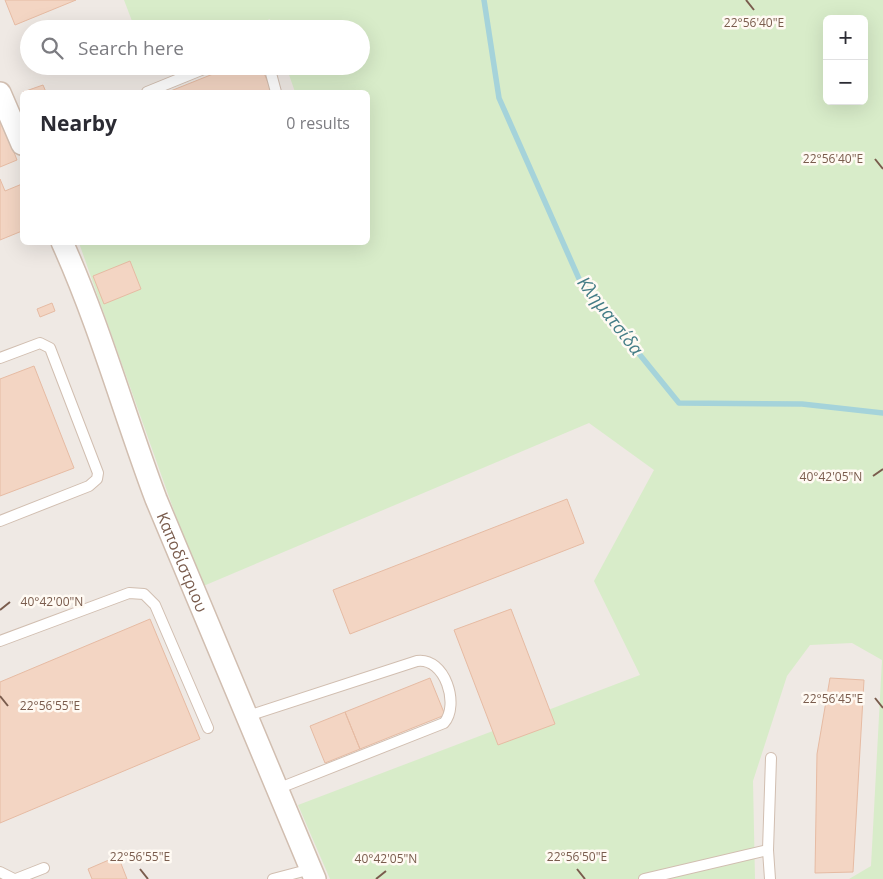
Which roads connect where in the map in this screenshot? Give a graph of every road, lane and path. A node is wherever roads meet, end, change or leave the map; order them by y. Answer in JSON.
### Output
{"nodes":[{"id":1,"x":189,"y":75,"type":"edge"},
{"id":2,"x":271,"y":75,"type":"edge"},
{"id":3,"x":152,"y":90,"type":"edge"},
{"id":4,"x":275,"y":90,"type":"edge"},
{"id":5,"x":0,"y":93,"type":"edge"},
{"id":6,"x":20,"y":139,"type":"edge"},
{"id":7,"x":66,"y":246,"type":"edge"},
{"id":8,"x":0,"y":358,"type":"edge"},
{"id":9,"x":0,"y":521,"type":"edge"},
{"id":10,"x":0,"y":641,"type":"edge"},
{"id":11,"x":248,"y":716,"type":"junction"},
{"id":12,"x":208,"y":728,"type":"dead end"},
{"id":13,"x":771,"y":758,"type":"dead end"},
{"id":14,"x":278,"y":789,"type":"junction"},
{"id":15,"x":768,"y":850,"type":"junction"},
{"id":16,"x":44,"y":868,"type":"dead end"},
{"id":17,"x":0,"y":872,"type":"edge"},
{"id":18,"x":313,"y":874,"type":"edge"},
{"id":19,"x":15,"y":879,"type":"edge"},
{"id":20,"x":273,"y":879,"type":"edge"},
{"id":21,"x":644,"y":879,"type":"edge"},
{"id":22,"x":770,"y":879,"type":"edge"}],
"edges":[{"from":1,"to":3,"type":"lane"},
{"from":2,"to":4,"type":"lane"},
{"from":5,"to":6,"type":"street"},
{"from":7,"to":11,"type":"street","name":"Καποδίστριου"},
{"from":8,"to":9,"type":"lane"},
{"from":10,"to":12,"type":"lane"},
{"from":11,"to":14,"type":"street","name":"Καποδίστριου"},
{"from":11,"to":14,"type":"lane"},
{"from":13,"to":15,"type":"lane"},
{"from":14,"to":18,"type":"street","name":"Καποδίστριου"},
{"from":15,"to":21,"type":"lane"},
{"from":15,"to":22,"type":"lane"},
{"from":16,"to":19,"type":"lane"},
{"from":17,"to":19,"type":"lane"},
{"from":18,"to":20,"type":"lane"}]}
